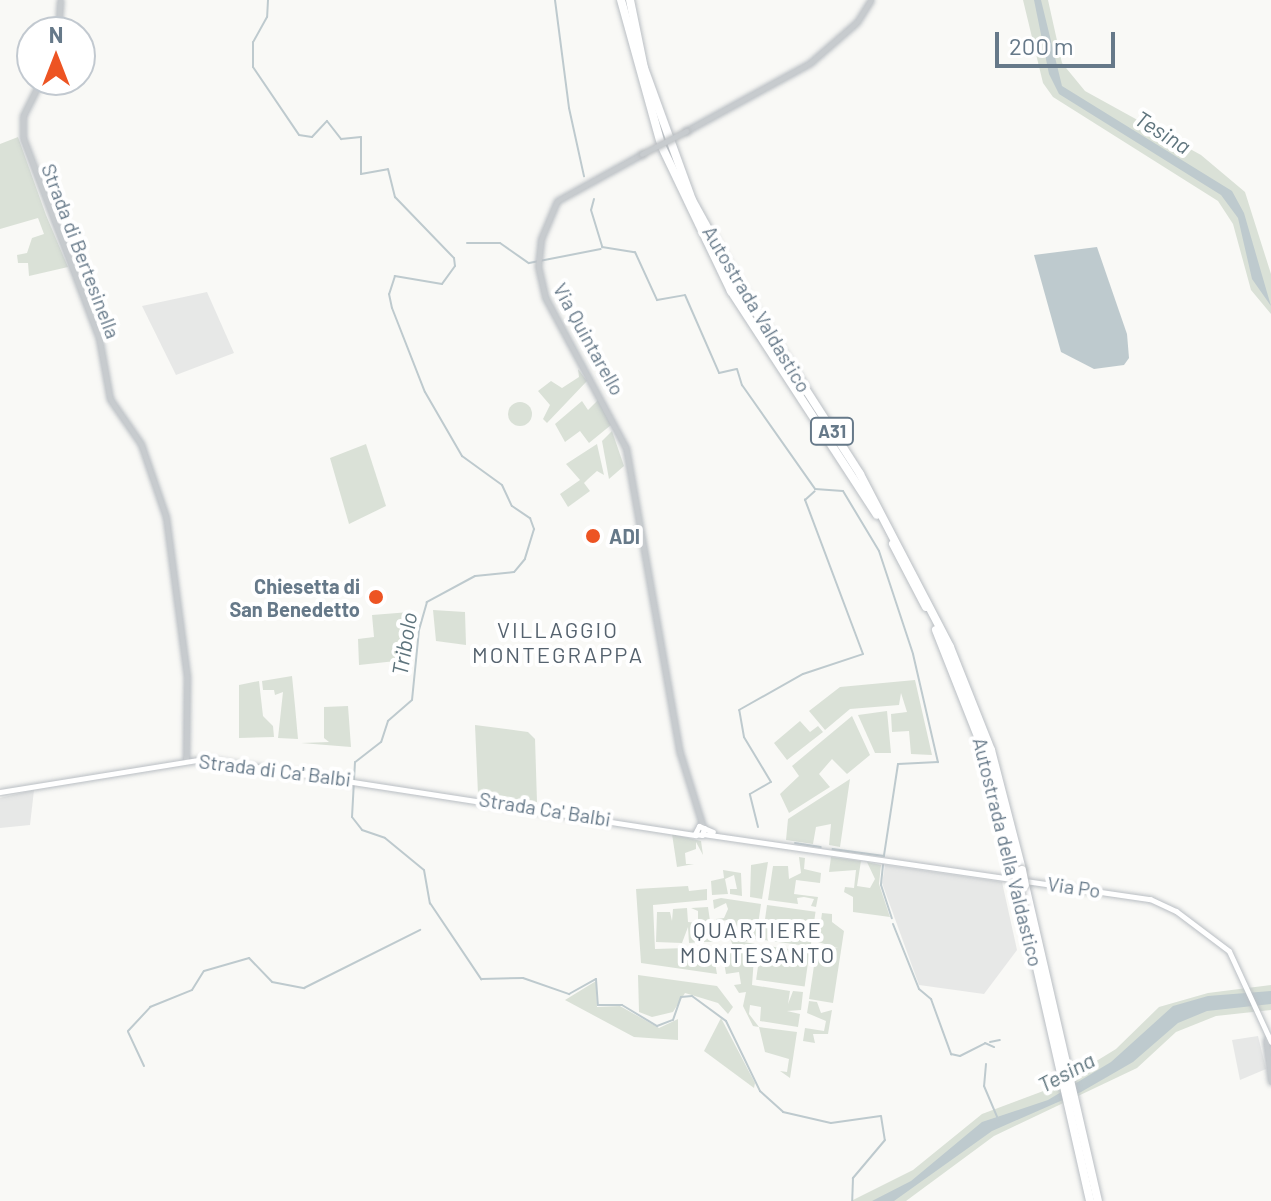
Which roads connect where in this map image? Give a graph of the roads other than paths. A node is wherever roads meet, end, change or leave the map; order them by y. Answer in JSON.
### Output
{"nodes":[{"id":1,"x":621,"y":0,"type":"edge"},
{"id":2,"x":630,"y":0,"type":"edge"},
{"id":3,"x":871,"y":0,"type":"edge"},
{"id":4,"x":33,"y":96,"type":"edge"},
{"id":5,"x":186,"y":758,"type":"junction"},
{"id":6,"x":408,"y":788,"type":"joint"},
{"id":7,"x":0,"y":792,"type":"edge"},
{"id":8,"x":700,"y":830,"type":"junction"},
{"id":9,"x":1019,"y":869,"type":"junction"},
{"id":10,"x":1051,"y":1011,"type":"junction"},
{"id":11,"x":1260,"y":1025,"type":"junction"},
{"id":12,"x":1271,"y":1030,"type":"edge"},
{"id":13,"x":1268,"y":1041,"type":"edge"},
{"id":14,"x":1271,"y":1082,"type":"edge"},
{"id":15,"x":1090,"y":1201,"type":"edge"},
{"id":16,"x":1098,"y":1201,"type":"edge"}],
"edges":[{"from":1,"to":9,"type":"highway","name":"Autostrada della Valdastico","number":"A31"},
{"from":2,"to":9,"type":"highway","name":"Autostrada Valdastico","number":"A31"},
{"from":3,"to":8,"type":"street","name":"Via Quintarello","bridge":true},
{"from":4,"to":5,"type":"street","name":"Strada di Bertesinella"},
{"from":5,"to":6,"type":"main road","name":"Strada di Ca' Balbi"},
{"from":5,"to":7,"type":"main road","name":"Strada di Ca' Balbi"},
{"from":6,"to":8,"type":"main road","name":"Strada Ca' Balbi"},
{"from":8,"to":11,"type":"main road","name":"Via Po"},
{"from":9,"to":10,"type":"highway","name":"Autostrada della Valdastico","number":"A31","bridge":true},
{"from":9,"to":10,"type":"highway","name":"Autostrada della Valdastico","number":"A31","bridge":true},
{"from":10,"to":15,"type":"highway","name":"Autostrada della Valdastico","number":"A31"},
{"from":10,"to":16,"type":"highway","name":"Autostrada della Valdastico","number":"A31"},
{"from":11,"to":12,"type":"main road"},
{"from":11,"to":13,"type":"main road","name":"Via Po"},
{"from":12,"to":13,"type":"main road"},
{"from":13,"to":14,"type":"street"}]}
